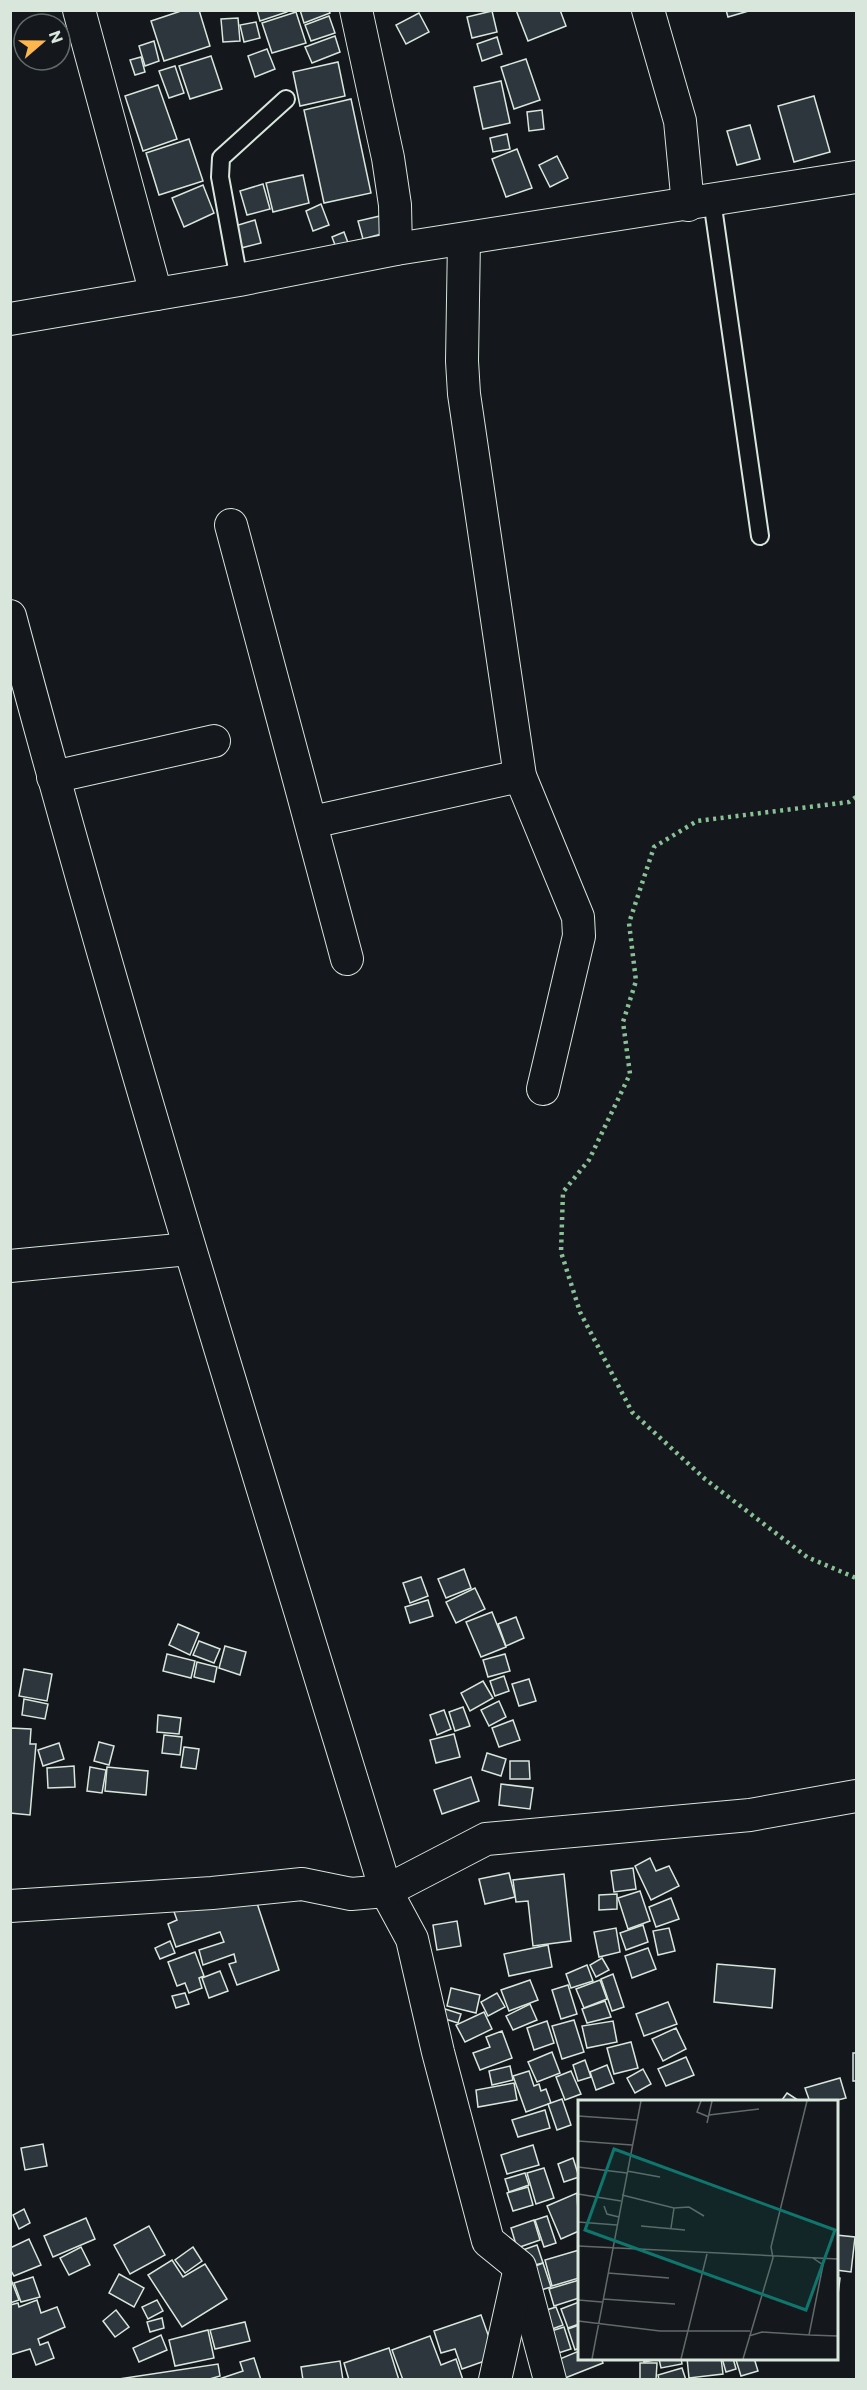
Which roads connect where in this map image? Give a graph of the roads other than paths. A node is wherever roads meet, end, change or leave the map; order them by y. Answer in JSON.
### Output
{"nodes":[{"id":1,"x":79,"y":10,"type":"edge"},
{"id":2,"x":356,"y":10,"type":"edge"},
{"id":3,"x":648,"y":10,"type":"edge"},
{"id":4,"x":286,"y":99,"type":"dead end"},
{"id":5,"x":856,"y":177,"type":"edge"},
{"id":6,"x":700,"y":202,"type":"junction"},
{"id":7,"x":464,"y":239,"type":"junction"},
{"id":8,"x":396,"y":249,"type":"junction"},
{"id":9,"x":239,"y":280,"type":"junction"},
{"id":10,"x":156,"y":294,"type":"junction"},
{"id":11,"x":10,"y":319,"type":"edge"},
{"id":12,"x":231,"y":525,"type":"dead end"},
{"id":13,"x":760,"y":536,"type":"dead end"},
{"id":14,"x":10,"y":616,"type":"edge"},
{"id":15,"x":214,"y":741,"type":"dead end"},
{"id":16,"x":520,"y":776,"type":"junction"},
{"id":17,"x":53,"y":777,"type":"junction"},
{"id":18,"x":312,"y":822,"type":"junction"},
{"id":19,"x":347,"y":959,"type":"dead end"},
{"id":20,"x":543,"y":1089,"type":"dead end"},
{"id":21,"x":189,"y":1249,"type":"junction"},
{"id":22,"x":10,"y":1266,"type":"edge"},
{"id":23,"x":856,"y":1796,"type":"edge"},
{"id":24,"x":386,"y":1891,"type":"junction"},
{"id":25,"x":10,"y":1906,"type":"edge"},
{"id":26,"x":520,"y":2267,"type":"junction"},
{"id":27,"x":495,"y":2379,"type":"edge"},
{"id":28,"x":550,"y":2379,"type":"edge"}],
"edges":[{"from":1,"to":10,"type":"street"},
{"from":2,"to":8,"type":"street"},
{"from":3,"to":6,"type":"street"},
{"from":4,"to":9,"type":"lane"},
{"from":5,"to":6,"type":"street"},
{"from":6,"to":7,"type":"street"},
{"from":6,"to":13,"type":"lane"},
{"from":7,"to":8,"type":"street"},
{"from":7,"to":16,"type":"street"},
{"from":8,"to":9,"type":"street"},
{"from":9,"to":10,"type":"street"},
{"from":10,"to":11,"type":"street"},
{"from":12,"to":18,"type":"street"},
{"from":14,"to":17,"type":"street"},
{"from":15,"to":17,"type":"street"},
{"from":16,"to":18,"type":"street"},
{"from":16,"to":20,"type":"street"},
{"from":17,"to":21,"type":"street"},
{"from":18,"to":19,"type":"street"},
{"from":21,"to":22,"type":"street"},
{"from":21,"to":24,"type":"street"},
{"from":23,"to":24,"type":"street"},
{"from":24,"to":25,"type":"street"},
{"from":24,"to":26,"type":"street"},
{"from":26,"to":27,"type":"street"},
{"from":26,"to":28,"type":"street"}]}
